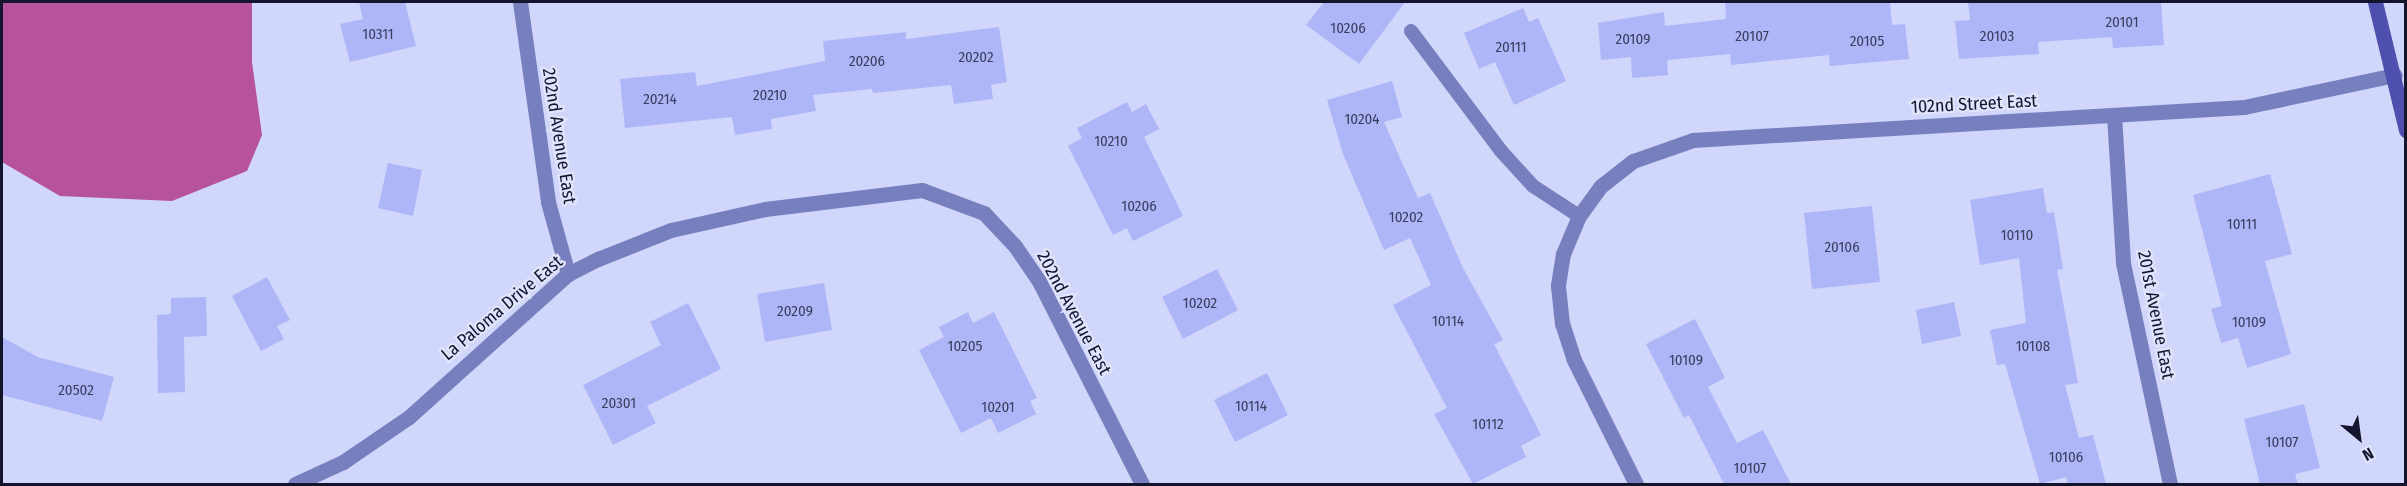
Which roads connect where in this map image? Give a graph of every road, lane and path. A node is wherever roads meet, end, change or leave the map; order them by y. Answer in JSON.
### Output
{"nodes":[{"id":1,"x":520,"y":2,"type":"edge"},
{"id":2,"x":2374,"y":2,"type":"edge"},
{"id":3,"x":1411,"y":31,"type":"dead end"},
{"id":4,"x":2395,"y":75,"type":"junction"},
{"id":5,"x":2114,"y":115,"type":"junction"},
{"id":6,"x":2406,"y":130,"type":"edge"},
{"id":7,"x":866,"y":197,"type":"joint"},
{"id":8,"x":1579,"y":216,"type":"junction"},
{"id":9,"x":568,"y":274,"type":"junction"},
{"id":10,"x":295,"y":484,"type":"edge"},
{"id":11,"x":1142,"y":484,"type":"edge"},
{"id":12,"x":1636,"y":484,"type":"edge"},
{"id":13,"x":2170,"y":484,"type":"edge"}],
"edges":[{"from":1,"to":9,"type":"street","name":"202nd Avenue East"},
{"from":2,"to":4,"type":"main road"},
{"from":3,"to":8,"type":"lane"},
{"from":4,"to":5,"type":"street","name":"102nd Street East"},
{"from":4,"to":6,"type":"main road"},
{"from":5,"to":8,"type":"street","name":"102nd Street East"},
{"from":5,"to":13,"type":"street","name":"201st Avenue East"},
{"from":7,"to":9,"type":"street","name":"La Paloma Drive East"},
{"from":7,"to":11,"type":"street","name":"202nd Avenue East"},
{"from":8,"to":12,"type":"street","name":"102nd Street East"},
{"from":9,"to":10,"type":"street","name":"La Paloma Drive East"}]}
